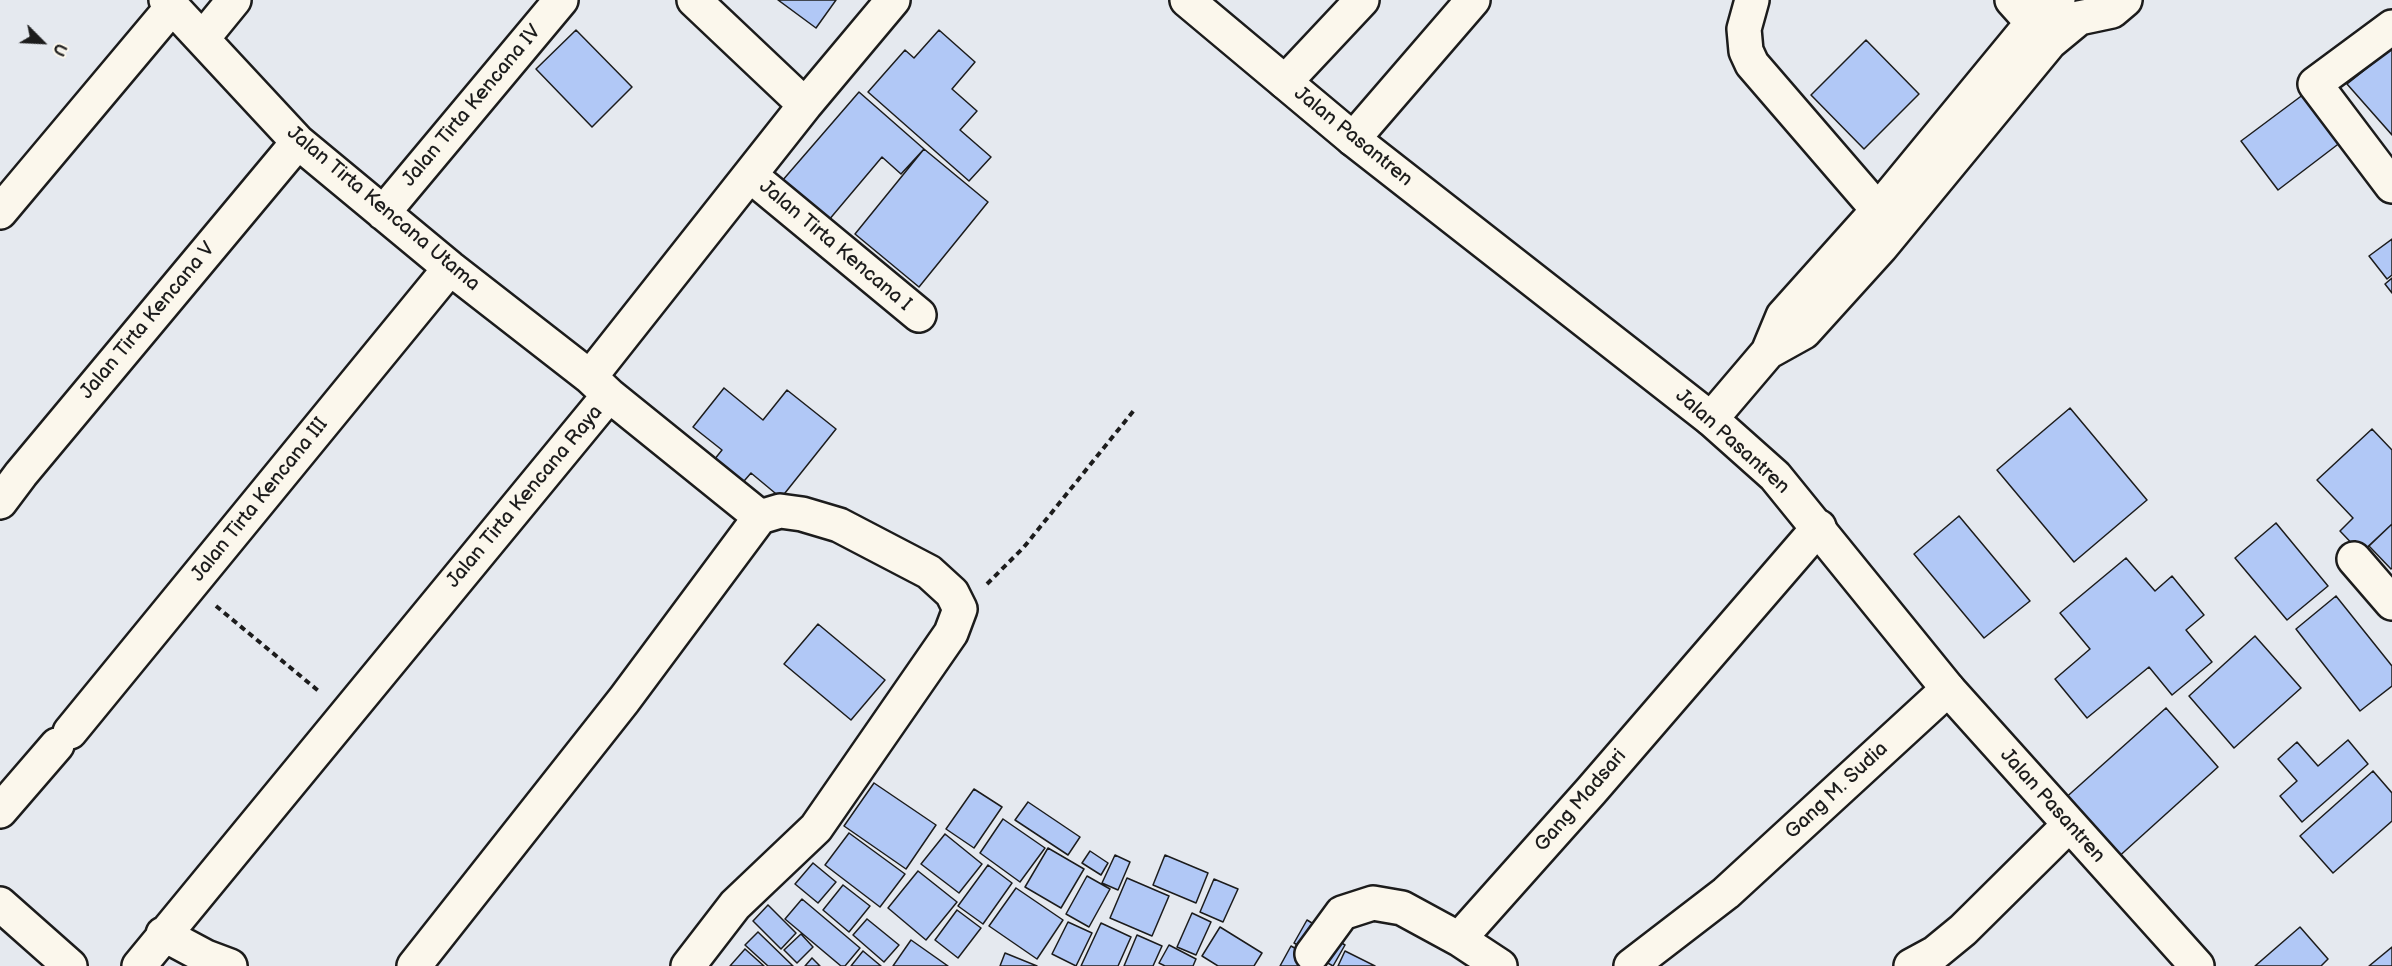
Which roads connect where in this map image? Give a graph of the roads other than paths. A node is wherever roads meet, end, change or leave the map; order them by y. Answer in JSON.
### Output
{"nodes":[{"id":1,"x":234,"y":0,"type":"edge"},
{"id":2,"x":561,"y":0,"type":"edge"},
{"id":3,"x":694,"y":0,"type":"edge"},
{"id":4,"x":893,"y":0,"type":"edge"},
{"id":5,"x":1187,"y":0,"type":"edge"},
{"id":6,"x":1362,"y":0,"type":"edge"},
{"id":7,"x":1473,"y":0,"type":"edge"},
{"id":8,"x":1752,"y":0,"type":"edge"},
{"id":9,"x":2058,"y":0,"type":"edge"},
{"id":10,"x":2125,"y":0,"type":"edge"},
{"id":11,"x":169,"y":3,"type":"edge"},
{"id":12,"x":2031,"y":22,"type":"edge"},
{"id":13,"x":2392,"y":27,"type":"edge"},
{"id":14,"x":203,"y":38,"type":"junction"},
{"id":15,"x":1285,"y":82,"type":"junction"},
{"id":16,"x":805,"y":105,"type":"junction"},
{"id":17,"x":1353,"y":139,"type":"junction"},
{"id":18,"x":298,"y":142,"type":"junction"},
{"id":19,"x":751,"y":176,"type":"junction"},
{"id":20,"x":2392,"y":186,"type":"edge"},
{"id":21,"x":0,"y":212,"type":"edge"},
{"id":22,"x":383,"y":213,"type":"junction"},
{"id":23,"x":1874,"y":228,"type":"junction"},
{"id":24,"x":450,"y":268,"type":"junction"},
{"id":25,"x":919,"y":315,"type":"dead end"},
{"id":26,"x":600,"y":386,"type":"junction"},
{"id":27,"x":1711,"y":419,"type":"junction"},
{"id":28,"x":10,"y":466,"type":"edge"},
{"id":29,"x":0,"y":502,"type":"edge"},
{"id":30,"x":760,"y":517,"type":"junction"},
{"id":31,"x":1819,"y":528,"type":"junction"},
{"id":32,"x":2354,"y":559,"type":"dead end"},
{"id":33,"x":2392,"y":603,"type":"edge"},
{"id":34,"x":1948,"y":689,"type":"junction"},
{"id":35,"x":0,"y":811,"type":"edge"},
{"id":36,"x":2075,"y":831,"type":"junction"},
{"id":37,"x":0,"y":904,"type":"edge"},
{"id":38,"x":163,"y":934,"type":"junction"},
{"id":39,"x":1459,"y":939,"type":"junction"},
{"id":40,"x":1312,"y":954,"type":"dead end"},
{"id":41,"x":2183,"y":961,"type":"edge"},
{"id":42,"x":214,"y":963,"type":"edge"},
{"id":43,"x":70,"y":966,"type":"edge"},
{"id":44,"x":140,"y":966,"type":"edge"},
{"id":45,"x":414,"y":966,"type":"edge"},
{"id":46,"x":688,"y":966,"type":"edge"},
{"id":47,"x":1500,"y":966,"type":"edge"},
{"id":48,"x":1631,"y":966,"type":"edge"},
{"id":49,"x":1911,"y":966,"type":"edge"},
{"id":50,"x":1946,"y":966,"type":"edge"}],
"edges":[{"from":1,"to":14,"type":"street"},
{"from":2,"to":22,"type":"street","name":"Jalan Tirta Kencana IV"},
{"from":3,"to":16,"type":"street"},
{"from":4,"to":16,"type":"street","name":"Jalan Tirta Kencana Raya"},
{"from":5,"to":15,"type":"street","name":"Jalan Pasantren"},
{"from":6,"to":15,"type":"street"},
{"from":7,"to":17,"type":"street"},
{"from":8,"to":23,"type":"street"},
{"from":9,"to":12,"type":"street"},
{"from":10,"to":12,"type":"street"},
{"from":11,"to":14,"type":"street","name":"Jalan Tirta Kencana Utama"},
{"from":11,"to":21,"type":"street"},
{"from":12,"to":23,"type":"street"},
{"from":13,"to":20,"type":"street"},
{"from":14,"to":18,"type":"street","name":"Jalan Tirta Kencana Utama"},
{"from":15,"to":17,"type":"street","name":"Jalan Pasantren"},
{"from":16,"to":19,"type":"street","name":"Jalan Tirta Kencana Raya"},
{"from":17,"to":27,"type":"street","name":"Jalan Pasantren"},
{"from":18,"to":22,"type":"street","name":"Jalan Tirta Kencana Utama"},
{"from":18,"to":28,"type":"street","name":"Jalan Tirta Kencana V"},
{"from":19,"to":25,"type":"street","name":"Jalan Tirta Kencana I"},
{"from":19,"to":26,"type":"street","name":"Jalan Tirta Kencana Raya"},
{"from":22,"to":24,"type":"street","name":"Jalan Tirta Kencana Utama"},
{"from":23,"to":27,"type":"street"},
{"from":24,"to":26,"type":"street","name":"Jalan Tirta Kencana Utama"},
{"from":24,"to":35,"type":"street","name":"Jalan Tirta Kencana III"},
{"from":26,"to":30,"type":"street","name":"Jalan Tirta Kencana Utama"},
{"from":26,"to":38,"type":"street","name":"Jalan Tirta Kencana Raya"},
{"from":27,"to":31,"type":"street","name":"Jalan Pasantren"},
{"from":28,"to":29,"type":"street","name":"Jalan Tirta Kencana V"},
{"from":30,"to":45,"type":"street"},
{"from":30,"to":46,"type":"street"},
{"from":31,"to":34,"type":"street","name":"Jalan Pasantren"},
{"from":31,"to":39,"type":"street","name":"Gang Madsari"},
{"from":32,"to":33,"type":"street"},
{"from":34,"to":36,"type":"street","name":"Jalan Pasantren"},
{"from":34,"to":48,"type":"street","name":"Gang M. Sudia"},
{"from":36,"to":41,"type":"street","name":"Jalan Pasantren"},
{"from":36,"to":49,"type":"street"},
{"from":36,"to":50,"type":"street"},
{"from":37,"to":43,"type":"street"},
{"from":38,"to":42,"type":"street"},
{"from":38,"to":44,"type":"street","name":"Jalan Tirta Kencana Raya"},
{"from":39,"to":40,"type":"street"},
{"from":39,"to":47,"type":"street"}]}
